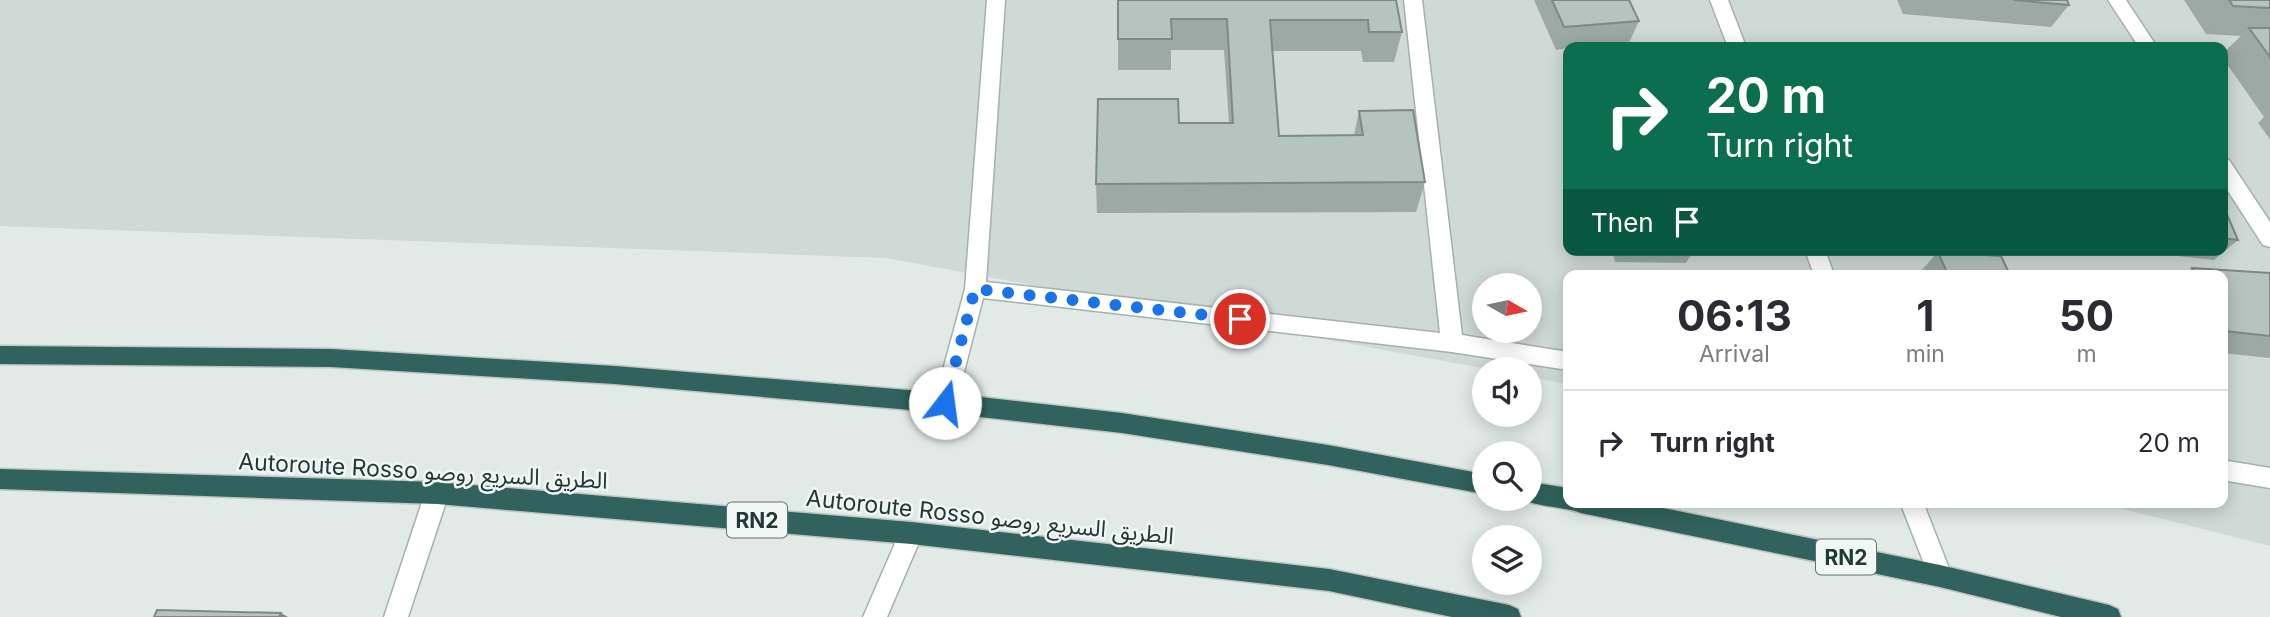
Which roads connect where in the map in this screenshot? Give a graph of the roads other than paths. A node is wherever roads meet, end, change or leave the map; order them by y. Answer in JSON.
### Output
{"nodes":[{"id":1,"x":996,"y":0,"type":"edge"},
{"id":2,"x":1413,"y":0,"type":"edge"},
{"id":3,"x":1719,"y":0,"type":"edge"},
{"id":4,"x":2117,"y":0,"type":"edge"},
{"id":5,"x":1735,"y":42,"type":"edge"},
{"id":6,"x":2144,"y":42,"type":"edge"},
{"id":7,"x":2228,"y":174,"type":"edge"},
{"id":8,"x":2270,"y":239,"type":"edge"},
{"id":9,"x":975,"y":289,"type":"junction"},
{"id":10,"x":1452,"y":343,"type":"junction"},
{"id":11,"x":0,"y":355,"type":"edge"},
{"id":12,"x":1563,"y":360,"type":"edge"},
{"id":13,"x":945,"y":403,"type":"junction"},
{"id":14,"x":2228,"y":471,"type":"edge"},
{"id":15,"x":2270,"y":478,"type":"edge"},
{"id":16,"x":0,"y":479,"type":"edge"},
{"id":17,"x":1472,"y":482,"type":"edge"},
{"id":18,"x":437,"y":493,"type":"junction"},
{"id":19,"x":1542,"y":494,"type":"edge"},
{"id":20,"x":1563,"y":498,"type":"edge"},
{"id":21,"x":1610,"y":508,"type":"edge"},
{"id":22,"x":1913,"y":508,"type":"edge"},
{"id":23,"x":911,"y":533,"type":"junction"},
{"id":24,"x":1940,"y":576,"type":"junction"},
{"id":25,"x":396,"y":617,"type":"edge"},
{"id":26,"x":875,"y":617,"type":"edge"},
{"id":27,"x":1508,"y":617,"type":"edge"},
{"id":28,"x":2109,"y":617,"type":"edge"}],
"edges":[{"from":1,"to":9,"type":"street"},
{"from":2,"to":10,"type":"street"},
{"from":3,"to":5,"type":"street"},
{"from":4,"to":6,"type":"street"},
{"from":7,"to":8,"type":"street"},
{"from":9,"to":10,"type":"street"},
{"from":9,"to":13,"type":"street"},
{"from":10,"to":12,"type":"street"},
{"from":11,"to":13,"type":"highway"},
{"from":13,"to":17,"type":"highway"},
{"from":14,"to":15,"type":"street"},
{"from":16,"to":18,"type":"highway","name":"Autoroute Rosso الطريق السريع روصو","number":"RN2"},
{"from":18,"to":23,"type":"highway","name":"Autoroute Rosso الطريق السريع روصو","number":"RN2"},
{"from":18,"to":25,"type":"street"},
{"from":19,"to":20,"type":"highway"},
{"from":21,"to":24,"type":"highway","number":"RN2"},
{"from":22,"to":24,"type":"street"},
{"from":23,"to":26,"type":"street"},
{"from":23,"to":27,"type":"highway","name":"Autoroute Rosso الطريق السريع روصو","number":"RN2"},
{"from":24,"to":28,"type":"highway","number":"RN2"}]}
